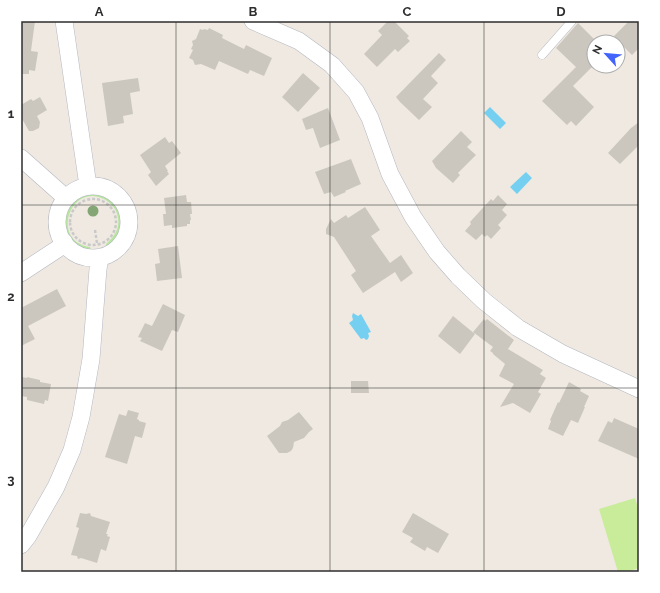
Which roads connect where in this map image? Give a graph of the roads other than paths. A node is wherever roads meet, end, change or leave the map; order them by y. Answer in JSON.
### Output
{"nodes":[{"id":1,"x":64,"y":21,"type":"edge"},
{"id":2,"x":254,"y":21,"type":"edge"},
{"id":3,"x":572,"y":21,"type":"edge"},
{"id":4,"x":542,"y":55,"type":"dead end"},
{"id":5,"x":21,"y":158,"type":"edge"},
{"id":6,"x":88,"y":186,"type":"junction"},
{"id":7,"x":66,"y":198,"type":"junction"},
{"id":8,"x":67,"y":234,"type":"junction"},
{"id":9,"x":100,"y":257,"type":"junction"},
{"id":10,"x":21,"y":273,"type":"edge"},
{"id":11,"x":639,"y":389,"type":"edge"},
{"id":12,"x":21,"y":546,"type":"edge"}],
"edges":[{"from":1,"to":6,"type":"street"},
{"from":2,"to":11,"type":"street"},
{"from":3,"to":4,"type":"lane"},
{"from":5,"to":7,"type":"street"},
{"from":6,"to":7,"type":"street"},
{"from":6,"to":9,"type":"street"},
{"from":7,"to":8,"type":"street"},
{"from":8,"to":9,"type":"street"},
{"from":8,"to":10,"type":"street"},
{"from":9,"to":12,"type":"street"}]}
